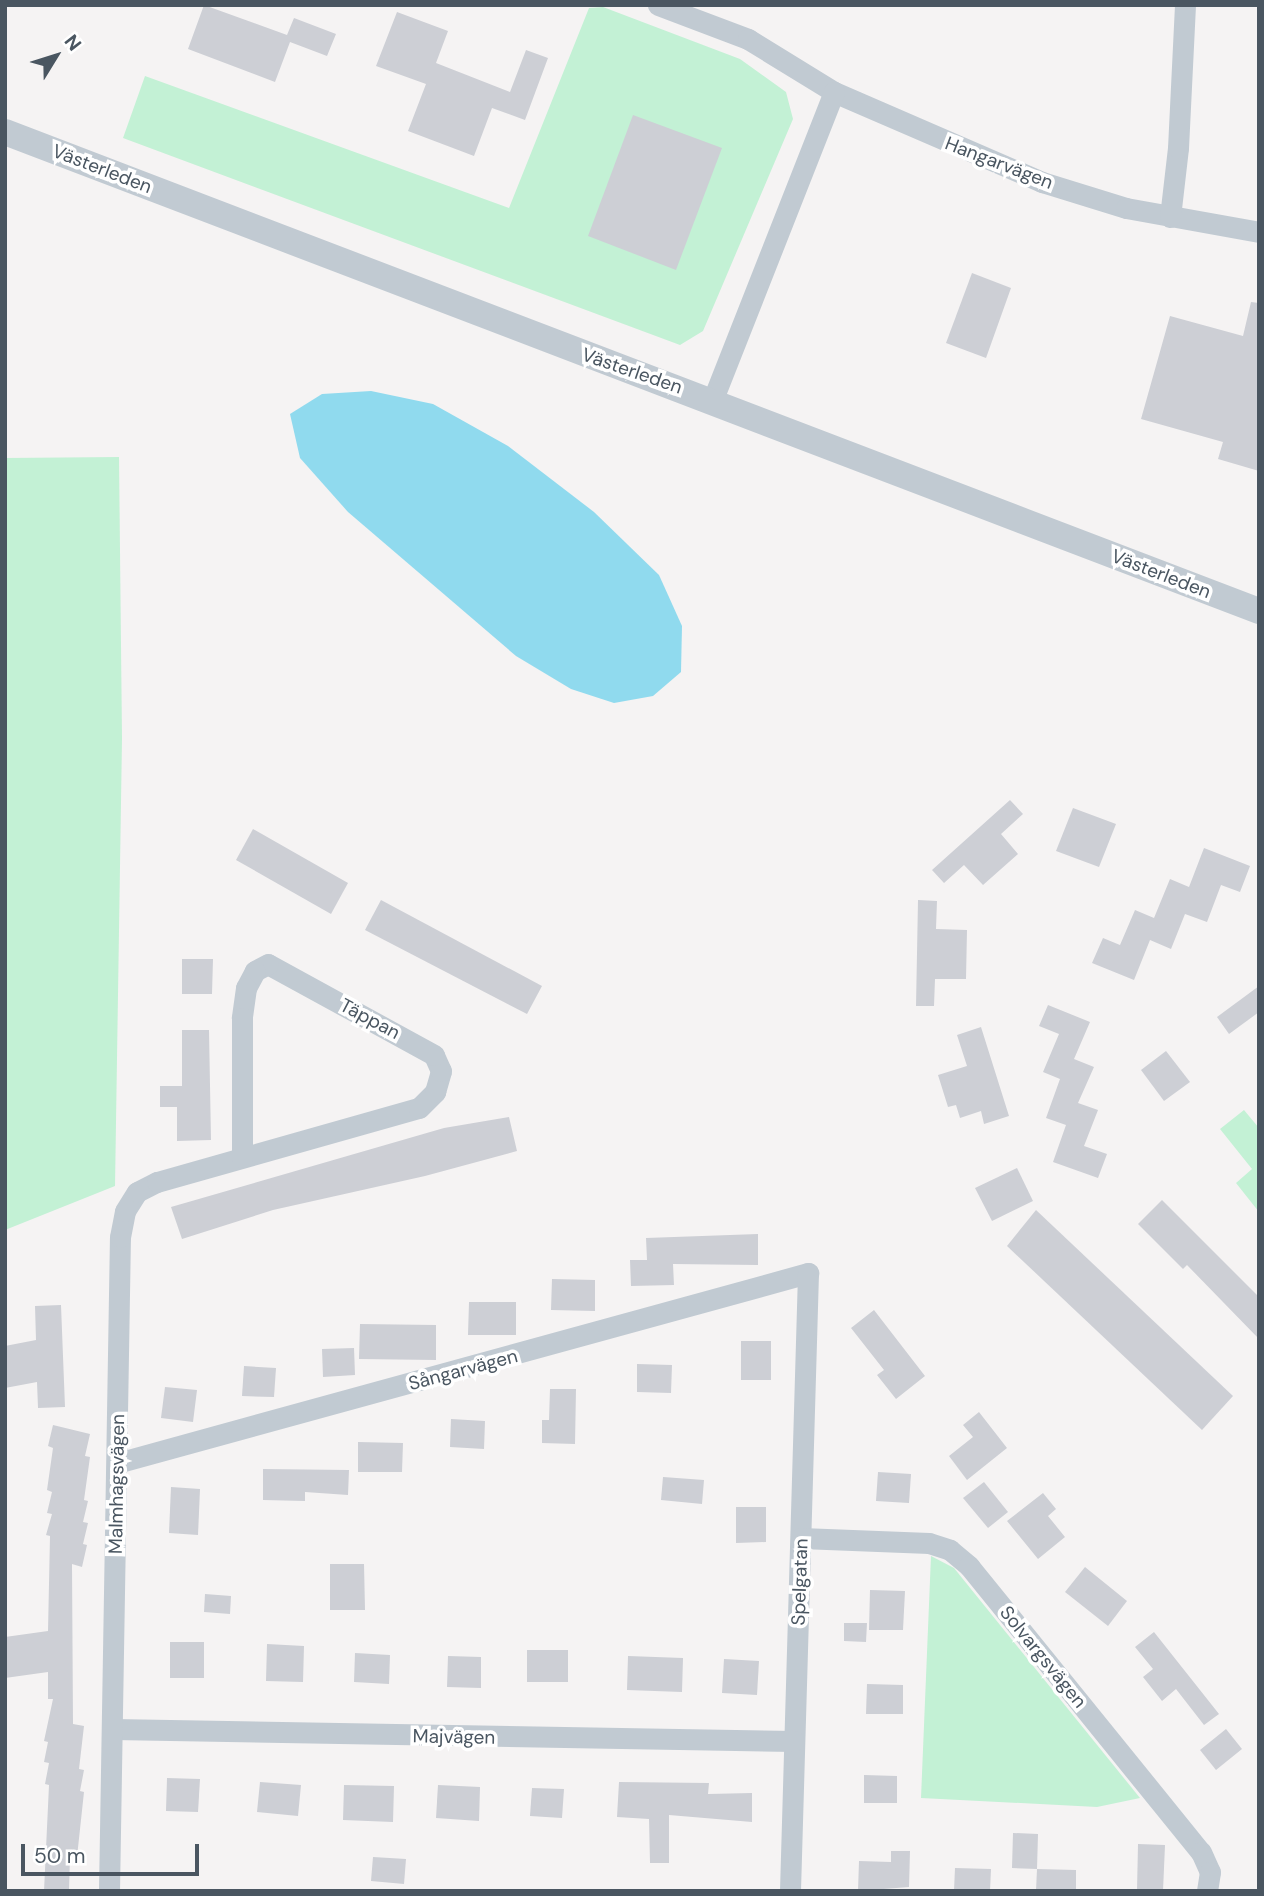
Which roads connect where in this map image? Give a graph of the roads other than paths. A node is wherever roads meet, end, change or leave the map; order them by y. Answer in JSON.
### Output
{"nodes":[{"id":1,"x":659,"y":5,"type":"edge"},
{"id":2,"x":1185,"y":5,"type":"edge"},
{"id":3,"x":834,"y":92,"type":"junction"},
{"id":4,"x":5,"y":132,"type":"edge"},
{"id":5,"x":1170,"y":217,"type":"junction"},
{"id":6,"x":1259,"y":232,"type":"edge"},
{"id":7,"x":713,"y":399,"type":"junction"},
{"id":8,"x":1259,"y":611,"type":"edge"},
{"id":9,"x":242,"y":1157,"type":"junction"},
{"id":10,"x":808,"y":1273,"type":"joint"},
{"id":11,"x":117,"y":1464,"type":"junction"},
{"id":12,"x":801,"y":1538,"type":"junction"},
{"id":13,"x":113,"y":1729,"type":"junction"},
{"id":14,"x":794,"y":1741,"type":"junction"},
{"id":15,"x":109,"y":1891,"type":"edge"},
{"id":16,"x":790,"y":1891,"type":"edge"},
{"id":17,"x":1207,"y":1891,"type":"edge"}],
"edges":[{"from":1,"to":3,"type":"street","name":"Hangarvägen"},
{"from":2,"to":5,"type":"street"},
{"from":3,"to":5,"type":"street","name":"Hangarvägen"},
{"from":3,"to":7,"type":"street"},
{"from":4,"to":7,"type":"street","name":"Västerleden"},
{"from":5,"to":6,"type":"street","name":"Hangarvägen"},
{"from":7,"to":8,"type":"street","name":"Västerleden"},
{"from":9,"to":9,"type":"street","name":"Täppan"},
{"from":9,"to":11,"type":"street","name":"Malmhagsvägen"},
{"from":10,"to":11,"type":"street","name":"Sångarvägen"},
{"from":10,"to":12,"type":"street","name":"Spelgatan"},
{"from":11,"to":13,"type":"street","name":"Malmhagsvägen"},
{"from":12,"to":14,"type":"street","name":"Spelgatan"},
{"from":12,"to":17,"type":"street","name":"Solvargsvägen"},
{"from":13,"to":14,"type":"street","name":"Majvägen"},
{"from":13,"to":15,"type":"street","name":"Malmhagsvägen"},
{"from":14,"to":16,"type":"street","name":"Spelgatan"}]}
